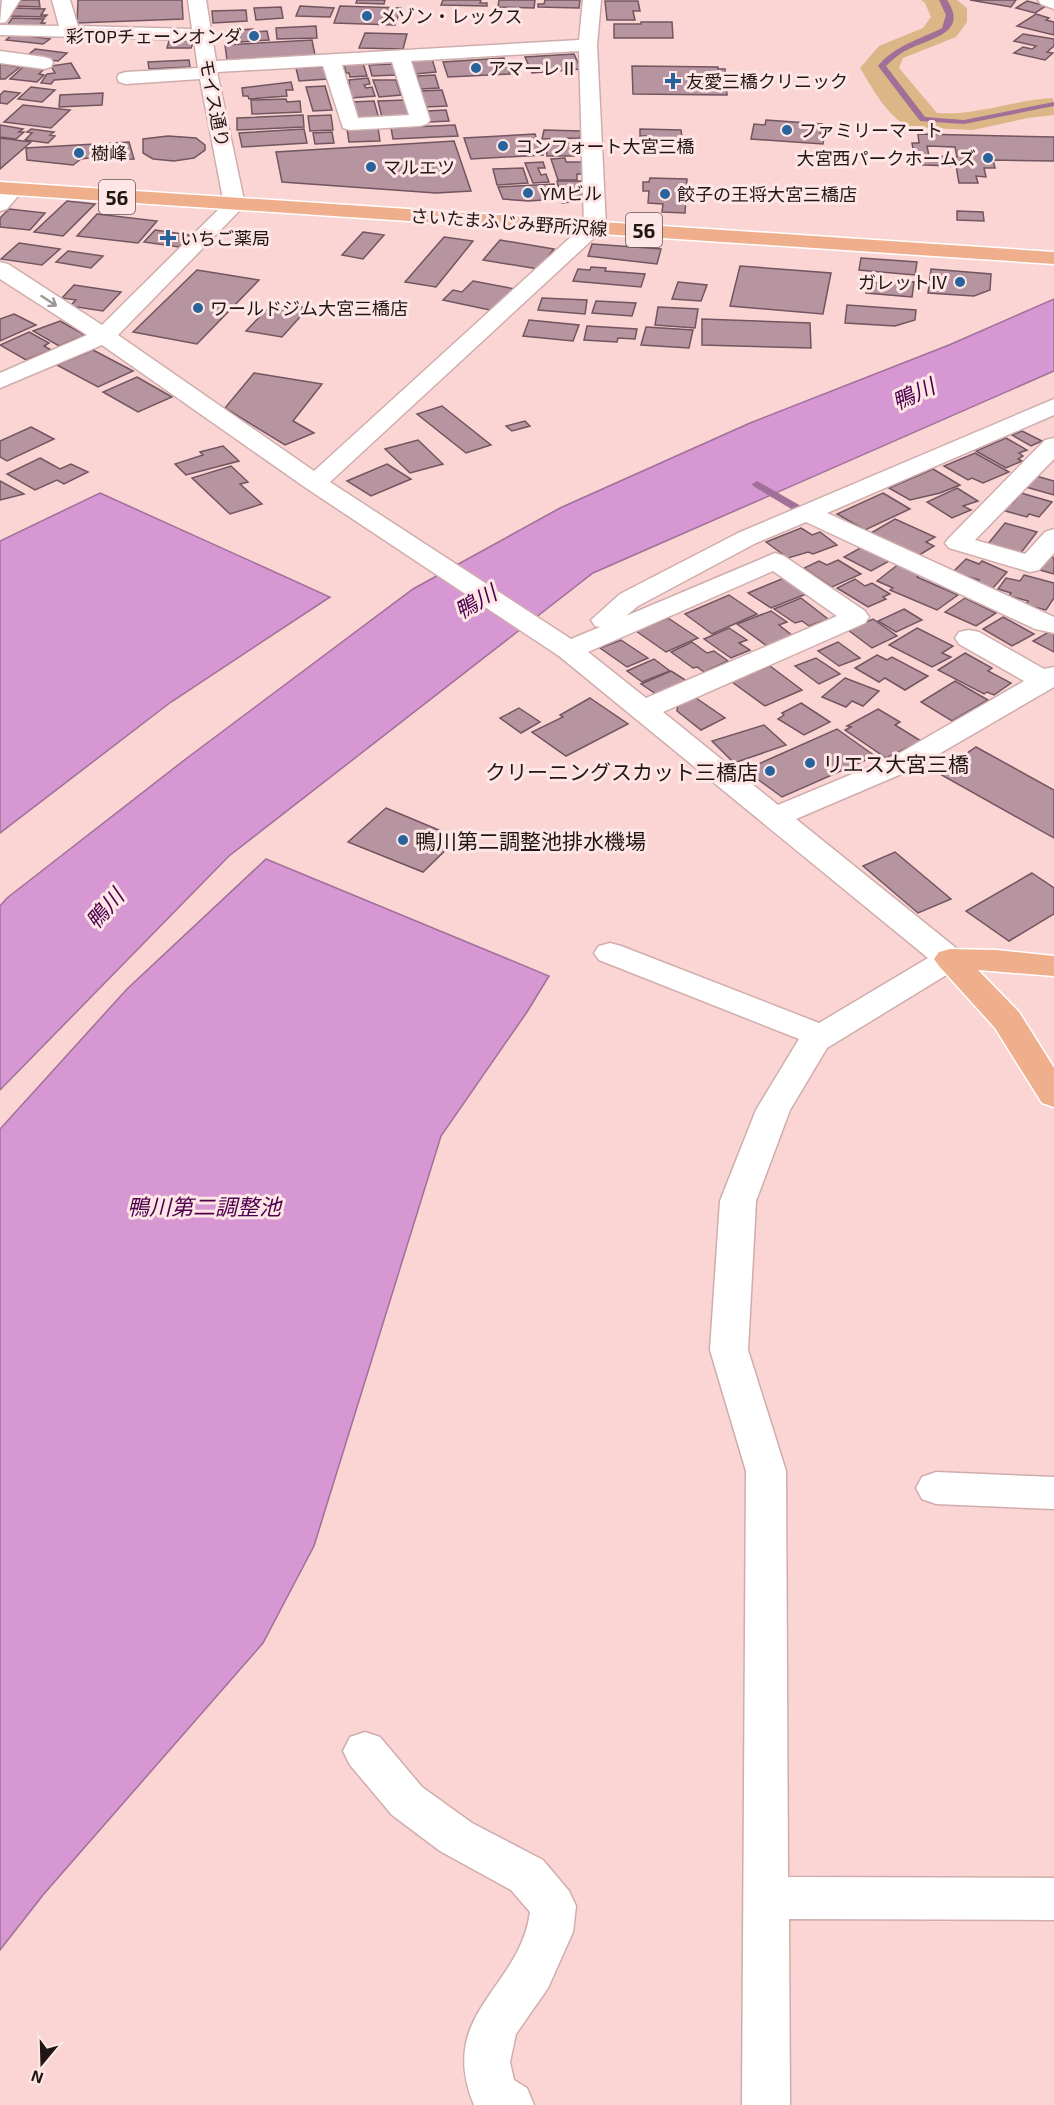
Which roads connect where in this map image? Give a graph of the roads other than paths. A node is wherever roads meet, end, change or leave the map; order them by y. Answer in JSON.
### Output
{"nodes":[{"id":1,"x":11,"y":0,"type":"edge"},
{"id":2,"x":61,"y":0,"type":"edge"},
{"id":3,"x":197,"y":0,"type":"edge"},
{"id":4,"x":592,"y":0,"type":"edge"},
{"id":5,"x":1047,"y":0,"type":"edge"},
{"id":6,"x":1054,"y":4,"type":"edge"},
{"id":7,"x":0,"y":18,"type":"edge"},
{"id":8,"x":0,"y":30,"type":"edge"},
{"id":9,"x":70,"y":32,"type":"junction"},
{"id":10,"x":203,"y":35,"type":"junction"},
{"id":11,"x":588,"y":45,"type":"junction"},
{"id":12,"x":400,"y":56,"type":"junction"},
{"id":13,"x":0,"y":57,"type":"edge"},
{"id":14,"x":331,"y":60,"type":"junction"},
{"id":15,"x":44,"y":63,"type":"dead end"},
{"id":16,"x":208,"y":70,"type":"junction"},
{"id":17,"x":126,"y":78,"type":"dead end"},
{"id":18,"x":4,"y":194,"type":"edge"},
{"id":19,"x":235,"y":205,"type":"junction"},
{"id":20,"x":595,"y":227,"type":"junction"},
{"id":21,"x":1054,"y":258,"type":"edge"},
{"id":22,"x":0,"y":269,"type":"edge"},
{"id":23,"x":104,"y":336,"type":"junction"},
{"id":24,"x":0,"y":381,"type":"edge"},
{"id":25,"x":1054,"y":406,"type":"edge"},
{"id":26,"x":1054,"y":445,"type":"edge"},
{"id":27,"x":315,"y":483,"type":"junction"},
{"id":28,"x":806,"y":512,"type":"junction"},
{"id":29,"x":1054,"y":537,"type":"edge"},
{"id":30,"x":958,"y":543,"type":"junction"},
{"id":31,"x":931,"y":570,"type":"junction"},
{"id":32,"x":1054,"y":625,"type":"edge"},
{"id":33,"x":969,"y":638,"type":"dead end"},
{"id":34,"x":563,"y":647,"type":"junction"},
{"id":35,"x":1049,"y":678,"type":"edge"},
{"id":36,"x":643,"y":710,"type":"junction"},
{"id":37,"x":775,"y":817,"type":"junction"},
{"id":38,"x":610,"y":952,"type":"dead end"},
{"id":39,"x":950,"y":959,"type":"junction"},
{"id":40,"x":1054,"y":966,"type":"edge"},
{"id":41,"x":822,"y":1036,"type":"junction"},
{"id":42,"x":1054,"y":1095,"type":"edge"},
{"id":43,"x":936,"y":1488,"type":"dead end"},
{"id":44,"x":1054,"y":1493,"type":"edge"},
{"id":45,"x":365,"y":1751,"type":"dead end"},
{"id":46,"x":766,"y":1898,"type":"junction"},
{"id":47,"x":1054,"y":1899,"type":"edge"},
{"id":48,"x":510,"y":2105,"type":"edge"},
{"id":49,"x":766,"y":2105,"type":"edge"}],
"edges":[{"from":1,"to":7,"type":"street"},
{"from":2,"to":9,"type":"street"},
{"from":3,"to":10,"type":"street","name":"モイス通り"},
{"from":4,"to":11,"type":"street"},
{"from":5,"to":6,"type":"street"},
{"from":8,"to":9,"type":"street"},
{"from":9,"to":10,"type":"street"},
{"from":10,"to":16,"type":"street","name":"モイス通り"},
{"from":11,"to":12,"type":"street"},
{"from":11,"to":20,"type":"street"},
{"from":12,"to":14,"type":"street"},
{"from":12,"to":14,"type":"street"},
{"from":13,"to":15,"type":"street"},
{"from":14,"to":16,"type":"street"},
{"from":16,"to":17,"type":"street"},
{"from":16,"to":19,"type":"street","name":"モイス通り"},
{"from":18,"to":19,"type":"main road","name":"さいたまふじみ野所沢線","number":"56"},
{"from":19,"to":20,"type":"main road","name":"さいたまふじみ野所沢線","number":"56"},
{"from":19,"to":23,"type":"street"},
{"from":20,"to":21,"type":"main road","name":"さいたまふじみ野所沢線","number":"56"},
{"from":20,"to":27,"type":"street"},
{"from":22,"to":23,"type":"street","one_way":true},
{"from":23,"to":24,"type":"street"},
{"from":23,"to":27,"type":"street"},
{"from":25,"to":28,"type":"street"},
{"from":26,"to":30,"type":"street"},
{"from":27,"to":34,"type":"street"},
{"from":28,"to":31,"type":"street"},
{"from":28,"to":34,"type":"street"},
{"from":29,"to":30,"type":"street"},
{"from":30,"to":31,"type":"street"},
{"from":31,"to":32,"type":"street"},
{"from":33,"to":35,"type":"street"},
{"from":34,"to":36,"type":"street"},
{"from":34,"to":36,"type":"street"},
{"from":35,"to":37,"type":"street"},
{"from":36,"to":37,"type":"street"},
{"from":37,"to":39,"type":"street"},
{"from":38,"to":41,"type":"street"},
{"from":39,"to":40,"type":"main road"},
{"from":39,"to":41,"type":"street"},
{"from":39,"to":42,"type":"main road"},
{"from":41,"to":46,"type":"street"},
{"from":43,"to":44,"type":"street"},
{"from":45,"to":48,"type":"street"},
{"from":46,"to":47,"type":"street"},
{"from":46,"to":49,"type":"street"}]}
